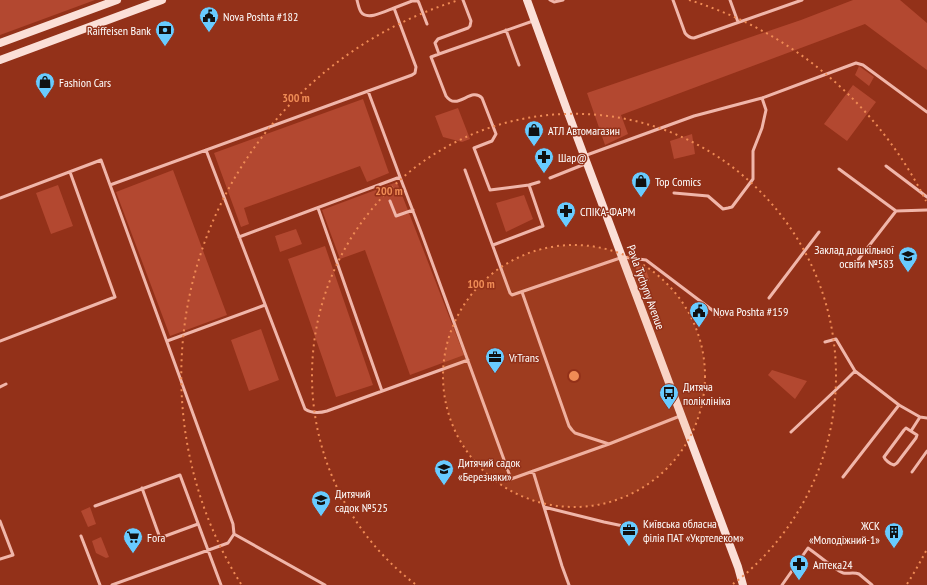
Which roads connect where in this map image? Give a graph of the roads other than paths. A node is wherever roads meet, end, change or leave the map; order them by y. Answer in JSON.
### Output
{"nodes":[{"id":1,"x":117,"y":0,"type":"edge"},
{"id":2,"x":162,"y":0,"type":"edge"},
{"id":3,"x":356,"y":0,"type":"edge"},
{"id":4,"x":463,"y":0,"type":"edge"},
{"id":5,"x":527,"y":0,"type":"edge"},
{"id":6,"x":550,"y":0,"type":"edge"},
{"id":7,"x":563,"y":0,"type":"edge"},
{"id":8,"x":673,"y":0,"type":"edge"},
{"id":9,"x":730,"y":0,"type":"edge"},
{"id":10,"x":802,"y":0,"type":"edge"},
{"id":11,"x":796,"y":1,"type":"edge"},
{"id":12,"x":394,"y":8,"type":"junction"},
{"id":13,"x":534,"y":20,"type":"junction"},
{"id":14,"x":738,"y":22,"type":"junction"},
{"id":15,"x":427,"y":24,"type":"dead end"},
{"id":16,"x":506,"y":30,"type":"junction"},
{"id":17,"x":0,"y":43,"type":"edge"},
{"id":18,"x":439,"y":54,"type":"junction"},
{"id":19,"x":0,"y":60,"type":"edge"},
{"id":20,"x":519,"y":65,"type":"dead end"},
{"id":21,"x":368,"y":91,"type":"junction"},
{"id":22,"x":762,"y":98,"type":"junction"},
{"id":23,"x":927,"y":112,"type":"edge"},
{"id":24,"x":206,"y":150,"type":"junction"},
{"id":25,"x":586,"y":160,"type":"junction"},
{"id":26,"x":886,"y":166,"type":"dead end"},
{"id":27,"x":839,"y":169,"type":"dead end"},
{"id":28,"x":465,"y":170,"type":"dead end"},
{"id":29,"x":70,"y":172,"type":"junction"},
{"id":30,"x":400,"y":178,"type":"junction"},
{"id":31,"x":550,"y":178,"type":"dead end"},
{"id":32,"x":539,"y":182,"type":"dead end"},
{"id":33,"x":110,"y":185,"type":"junction"},
{"id":34,"x":529,"y":185,"type":"junction"},
{"id":35,"x":674,"y":193,"type":"dead end"},
{"id":36,"x":927,"y":197,"type":"edge"},
{"id":37,"x":0,"y":198,"type":"edge"},
{"id":38,"x":390,"y":201,"type":"dead end"},
{"id":39,"x":318,"y":208,"type":"junction"},
{"id":40,"x":413,"y":210,"type":"junction"},
{"id":41,"x":927,"y":210,"type":"edge"},
{"id":42,"x":896,"y":211,"type":"junction"},
{"id":43,"x":819,"y":232,"type":"dead end"},
{"id":44,"x":239,"y":237,"type":"junction"},
{"id":45,"x":493,"y":245,"type":"junction"},
{"id":46,"x":623,"y":257,"type":"junction"},
{"id":47,"x":858,"y":260,"type":"dead end"},
{"id":48,"x":522,"y":292,"type":"junction"},
{"id":49,"x":769,"y":298,"type":"dead end"},
{"id":50,"x":265,"y":305,"type":"junction"},
{"id":51,"x":720,"y":316,"type":"dead end"},
{"id":52,"x":0,"y":341,"type":"edge"},
{"id":53,"x":167,"y":341,"type":"junction"},
{"id":54,"x":825,"y":342,"type":"dead end"},
{"id":55,"x":468,"y":360,"type":"junction"},
{"id":56,"x":855,"y":371,"type":"junction"},
{"id":57,"x":6,"y":384,"type":"dead end"},
{"id":58,"x":0,"y":386,"type":"edge"},
{"id":59,"x":382,"y":391,"type":"junction"},
{"id":60,"x":899,"y":405,"type":"junction"},
{"id":61,"x":681,"y":415,"type":"junction"},
{"id":62,"x":920,"y":417,"type":"junction"},
{"id":63,"x":927,"y":418,"type":"edge"},
{"id":64,"x":911,"y":431,"type":"junction"},
{"id":65,"x":791,"y":432,"type":"dead end"},
{"id":66,"x":609,"y":444,"type":"junction"},
{"id":67,"x":927,"y":451,"type":"edge"},
{"id":68,"x":533,"y":471,"type":"junction"},
{"id":69,"x":912,"y":472,"type":"dead end"},
{"id":70,"x":843,"y":477,"type":"dead end"},
{"id":71,"x":142,"y":488,"type":"junction"},
{"id":72,"x":95,"y":506,"type":"dead end"},
{"id":73,"x":544,"y":507,"type":"junction"},
{"id":74,"x":0,"y":521,"type":"edge"},
{"id":75,"x":198,"y":524,"type":"junction"},
{"id":76,"x":628,"y":527,"type":"dead end"},
{"id":77,"x":234,"y":534,"type":"junction"},
{"id":78,"x":82,"y":536,"type":"dead end"},
{"id":79,"x":208,"y":550,"type":"junction"},
{"id":80,"x":0,"y":559,"type":"edge"},
{"id":81,"x":744,"y":584,"type":"edge"},
{"id":82,"x":100,"y":585,"type":"edge"},
{"id":83,"x":112,"y":585,"type":"edge"},
{"id":84,"x":221,"y":585,"type":"edge"},
{"id":85,"x":325,"y":585,"type":"edge"},
{"id":86,"x":569,"y":585,"type":"edge"},
{"id":87,"x":782,"y":585,"type":"edge"},
{"id":88,"x":872,"y":585,"type":"edge"}],
"edges":[{"from":1,"to":17,"type":"street"},
{"from":2,"to":19,"type":"street"},
{"from":3,"to":12,"type":"lane"},
{"from":4,"to":18,"type":"lane"},
{"from":5,"to":13,"type":"street","name":"Pavla Tychyny Avenue"},
{"from":6,"to":7,"type":"lane"},
{"from":8,"to":14,"type":"lane"},
{"from":9,"to":14,"type":"lane"},
{"from":10,"to":11,"type":"lane"},
{"from":11,"to":14,"type":"lane"},
{"from":12,"to":15,"type":"lane"},
{"from":12,"to":21,"type":"lane"},
{"from":13,"to":16,"type":"lane"},
{"from":13,"to":25,"type":"street","name":"Pavla Tychyny Avenue"},
{"from":16,"to":18,"type":"lane"},
{"from":16,"to":20,"type":"lane"},
{"from":18,"to":34,"type":"lane"},
{"from":21,"to":24,"type":"lane"},
{"from":21,"to":30,"type":"lane"},
{"from":22,"to":23,"type":"lane"},
{"from":22,"to":25,"type":"lane"},
{"from":22,"to":35,"type":"lane"},
{"from":24,"to":33,"type":"lane"},
{"from":24,"to":44,"type":"lane"},
{"from":25,"to":31,"type":"lane"},
{"from":25,"to":46,"type":"street","name":"Pavla Tychyny Avenue"},
{"from":26,"to":36,"type":"lane"},
{"from":27,"to":42,"type":"lane"},
{"from":28,"to":45,"type":"lane"},
{"from":29,"to":33,"type":"lane"},
{"from":29,"to":37,"type":"lane"},
{"from":29,"to":52,"type":"lane"},
{"from":30,"to":39,"type":"lane"},
{"from":30,"to":40,"type":"lane"},
{"from":32,"to":34,"type":"lane"},
{"from":33,"to":53,"type":"lane"},
{"from":34,"to":45,"type":"lane"},
{"from":38,"to":40,"type":"lane"},
{"from":39,"to":44,"type":"lane"},
{"from":39,"to":59,"type":"lane"},
{"from":40,"to":55,"type":"lane"},
{"from":41,"to":42,"type":"lane"},
{"from":42,"to":47,"type":"lane"},
{"from":43,"to":49,"type":"lane"},
{"from":44,"to":50,"type":"lane"},
{"from":45,"to":48,"type":"lane"},
{"from":46,"to":48,"type":"lane"},
{"from":46,"to":51,"type":"lane"},
{"from":46,"to":61,"type":"street","name":"Pavla Tychyny Avenue"},
{"from":48,"to":66,"type":"lane"},
{"from":50,"to":53,"type":"lane"},
{"from":50,"to":59,"type":"lane"},
{"from":53,"to":77,"type":"lane"},
{"from":54,"to":56,"type":"lane"},
{"from":55,"to":59,"type":"lane"},
{"from":55,"to":68,"type":"lane"},
{"from":56,"to":60,"type":"lane"},
{"from":56,"to":65,"type":"lane"},
{"from":57,"to":58,"type":"lane"},
{"from":60,"to":62,"type":"lane"},
{"from":60,"to":70,"type":"lane"},
{"from":61,"to":66,"type":"lane"},
{"from":61,"to":81,"type":"street","name":"Pavla Tychyny Avenue"},
{"from":62,"to":63,"type":"lane"},
{"from":62,"to":64,"type":"lane"},
{"from":64,"to":64,"type":"lane"},
{"from":66,"to":68,"type":"lane"},
{"from":67,"to":69,"type":"lane"},
{"from":68,"to":73,"type":"lane"},
{"from":71,"to":72,"type":"lane"},
{"from":71,"to":75,"type":"lane"},
{"from":71,"to":75,"type":"lane"},
{"from":73,"to":76,"type":"lane"},
{"from":73,"to":86,"type":"lane"},
{"from":74,"to":80,"type":"lane"},
{"from":75,"to":79,"type":"lane"},
{"from":77,"to":79,"type":"lane"},
{"from":77,"to":85,"type":"lane"},
{"from":78,"to":82,"type":"lane"},
{"from":79,"to":83,"type":"lane"},
{"from":79,"to":84,"type":"lane"},
{"from":87,"to":88,"type":"lane"}]}
